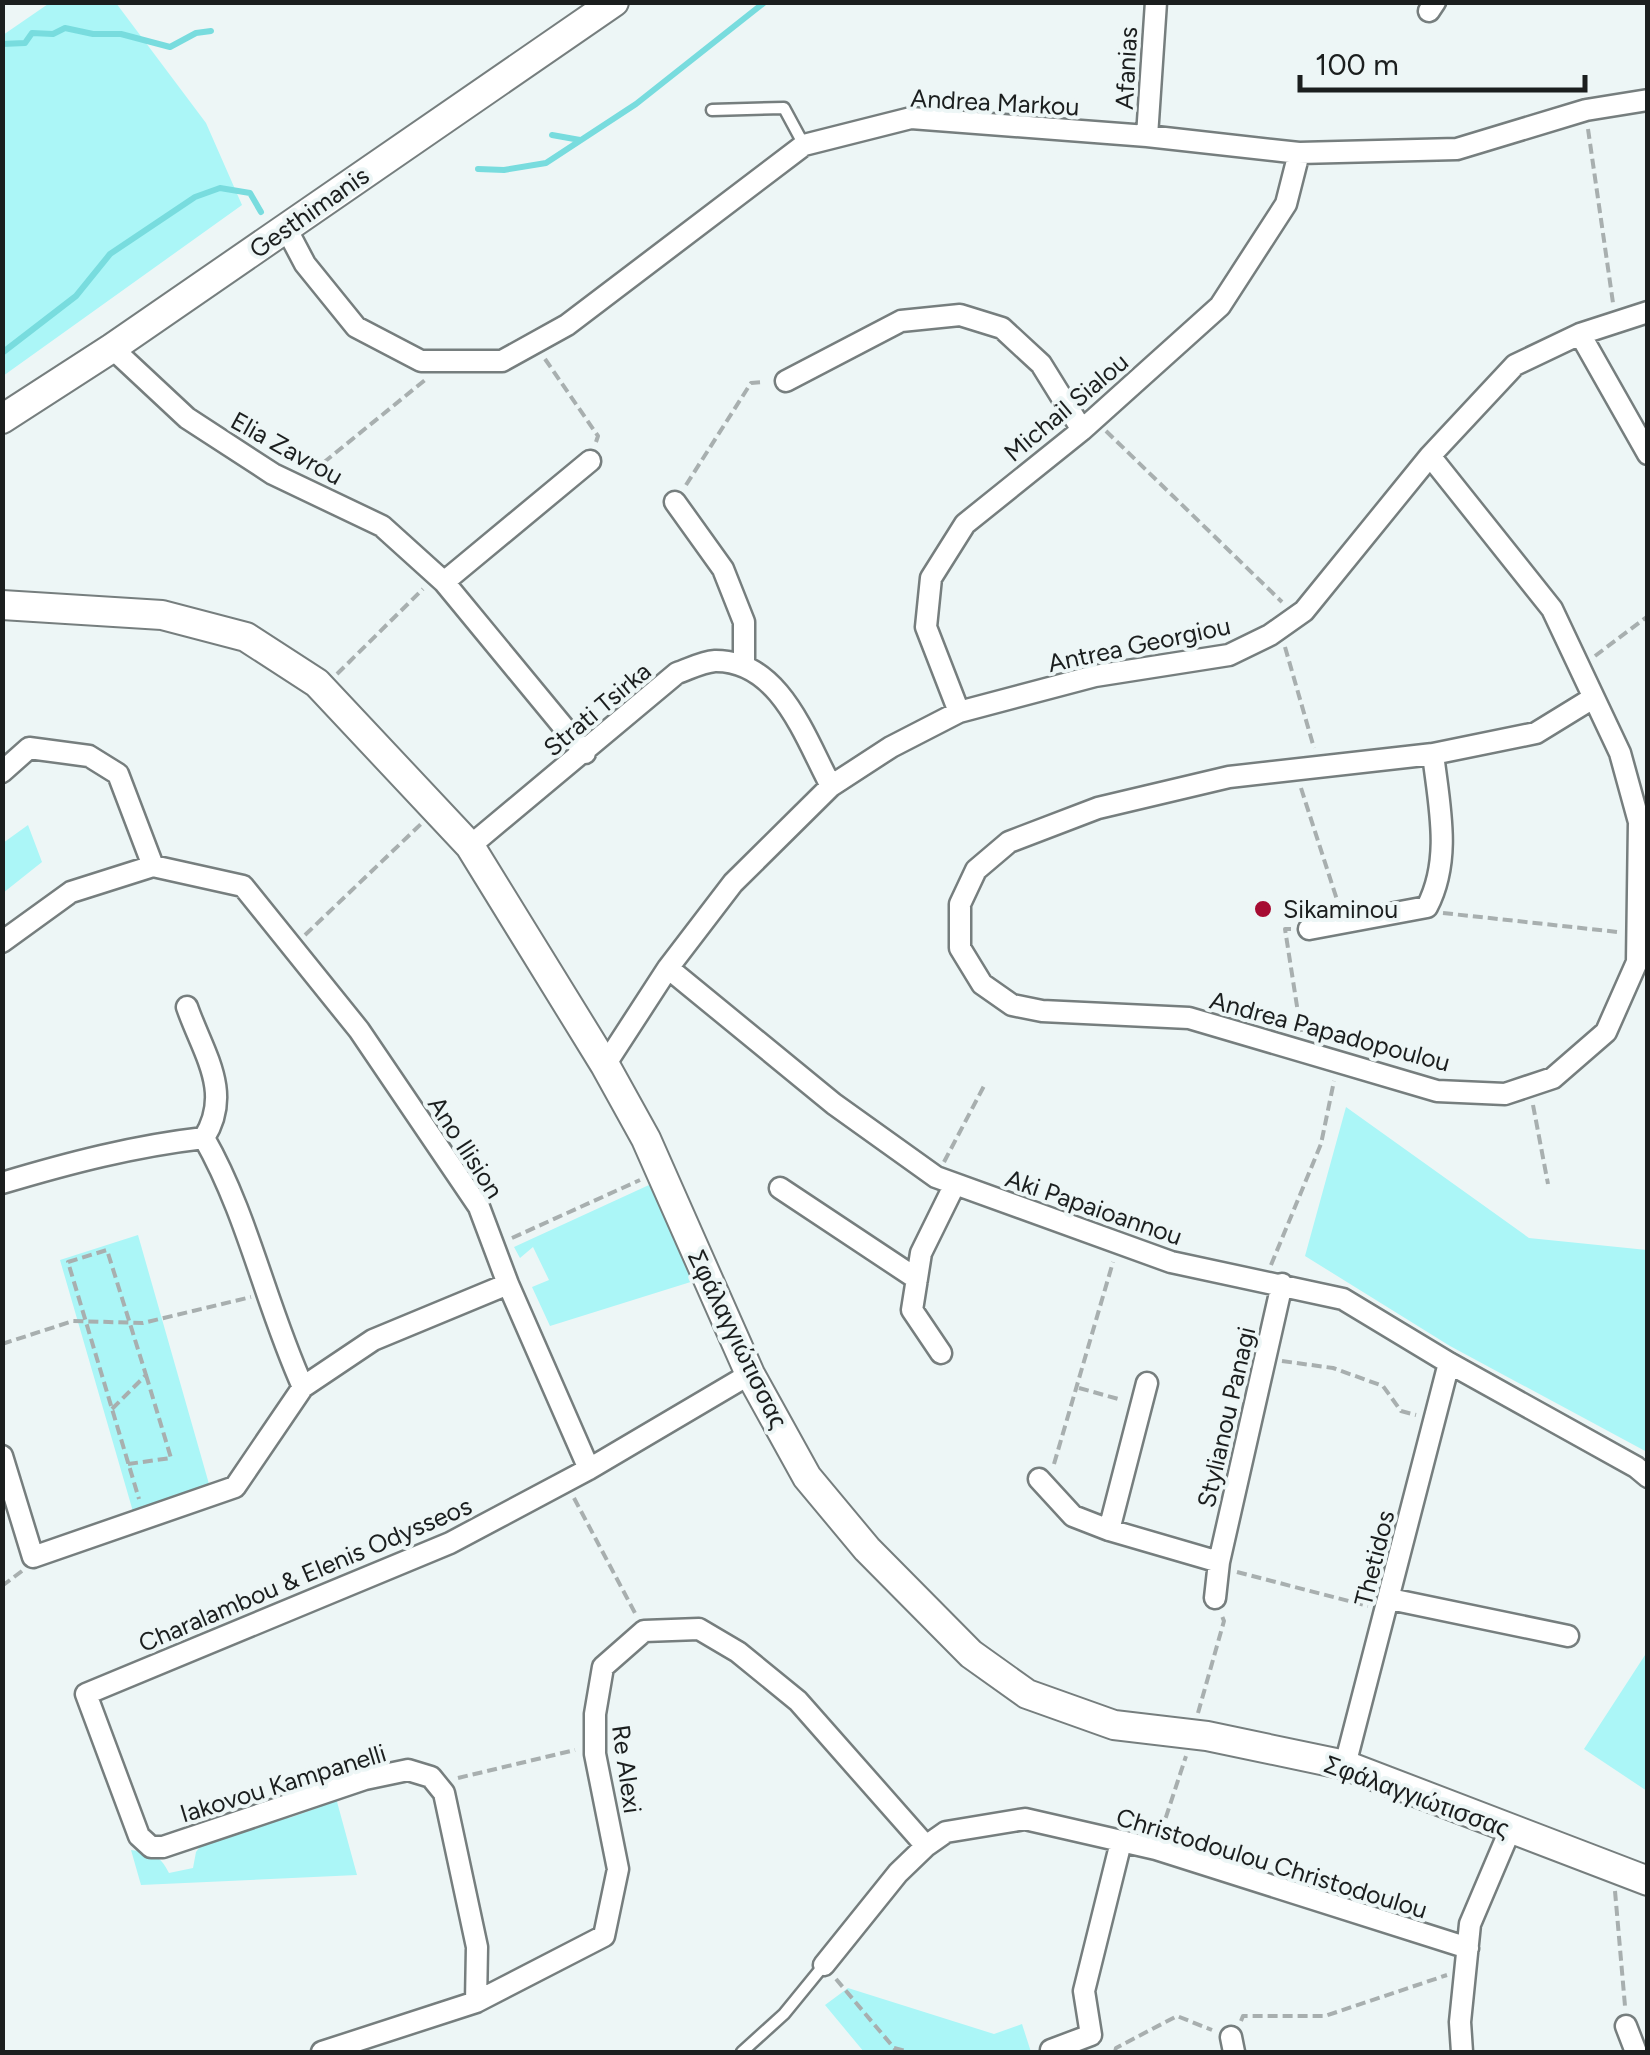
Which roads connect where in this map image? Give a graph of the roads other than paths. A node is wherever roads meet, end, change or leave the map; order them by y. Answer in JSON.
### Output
{"nodes":[{"id":1,"x":614,"y":2,"type":"edge"},
{"id":2,"x":1156,"y":2,"type":"edge"},
{"id":3,"x":1648,"y":100,"type":"edge"},
{"id":4,"x":712,"y":110,"type":"dead end"},
{"id":5,"x":1147,"y":136,"type":"junction"},
{"id":6,"x":804,"y":145,"type":"junction"},
{"id":7,"x":1299,"y":153,"type":"junction"},
{"id":8,"x":286,"y":228,"type":"junction"},
{"id":9,"x":1648,"y":312,"type":"edge"},
{"id":10,"x":1580,"y":334,"type":"junction"},
{"id":11,"x":112,"y":348,"type":"junction"},
{"id":12,"x":786,"y":382,"type":"road end"},
{"id":13,"x":2,"y":419,"type":"edge"},
{"id":14,"x":1088,"y":424,"type":"junction"},
{"id":15,"x":1648,"y":454,"type":"edge"},
{"id":16,"x":1430,"y":456,"type":"junction"},
{"id":17,"x":590,"y":461,"type":"road end"},
{"id":18,"x":675,"y":502,"type":"road end"},
{"id":19,"x":440,"y":579,"type":"junction"},
{"id":20,"x":2,"y":605,"type":"edge"},
{"id":21,"x":744,"y":664,"type":"junction"},
{"id":22,"x":1593,"y":698,"type":"junction"},
{"id":23,"x":959,"y":712,"type":"junction"},
{"id":24,"x":585,"y":753,"type":"junction"},
{"id":25,"x":1434,"y":754,"type":"junction"},
{"id":26,"x":2,"y":772,"type":"edge"},
{"id":27,"x":831,"y":786,"type":"junction"},
{"id":28,"x":470,"y":846,"type":"junction"},
{"id":29,"x":154,"y":866,"type":"junction"},
{"id":30,"x":1309,"y":928,"type":"road end"},
{"id":31,"x":2,"y":942,"type":"edge"},
{"id":32,"x":668,"y":968,"type":"junction"},
{"id":33,"x":187,"y":1008,"type":"dead end"},
{"id":34,"x":605,"y":1065,"type":"junction"},
{"id":35,"x":204,"y":1138,"type":"junction"},
{"id":36,"x":946,"y":1181,"type":"junction"},
{"id":37,"x":2,"y":1183,"type":"edge"},
{"id":38,"x":780,"y":1188,"type":"dead end"},
{"id":39,"x":917,"y":1279,"type":"junction"},
{"id":40,"x":1273,"y":1282,"type":"junction"},
{"id":41,"x":508,"y":1284,"type":"junction"},
{"id":42,"x":941,"y":1354,"type":"dead end"},
{"id":43,"x":1449,"y":1363,"type":"junction"},
{"id":44,"x":750,"y":1374,"type":"junction"},
{"id":45,"x":1147,"y":1383,"type":"dead end"},
{"id":46,"x":303,"y":1388,"type":"junction"},
{"id":47,"x":2,"y":1456,"type":"edge"},
{"id":48,"x":590,"y":1469,"type":"junction"},
{"id":49,"x":1648,"y":1477,"type":"edge"},
{"id":50,"x":1043,"y":1483,"type":"road end"},
{"id":51,"x":1109,"y":1530,"type":"junction"},
{"id":52,"x":1219,"y":1564,"type":"junction"},
{"id":53,"x":1215,"y":1598,"type":"road end"},
{"id":54,"x":1389,"y":1605,"type":"junction"},
{"id":55,"x":1568,"y":1636,"type":"dead end"},
{"id":56,"x":1345,"y":1765,"type":"junction"},
{"id":57,"x":1510,"y":1830,"type":"junction"},
{"id":58,"x":1121,"y":1842,"type":"junction"},
{"id":59,"x":926,"y":1846,"type":"junction"},
{"id":60,"x":156,"y":1848,"type":"joint"},
{"id":61,"x":1648,"y":1881,"type":"edge"},
{"id":62,"x":1466,"y":1958,"type":"junction"},
{"id":63,"x":824,"y":1965,"type":"joint"},
{"id":64,"x":476,"y":2002,"type":"junction"},
{"id":65,"x":1626,"y":2026,"type":"road end"},
{"id":66,"x":1051,"y":2050,"type":"edge"},
{"id":67,"x":322,"y":2052,"type":"edge"},
{"id":68,"x":742,"y":2052,"type":"edge"},
{"id":69,"x":1462,"y":2052,"type":"edge"},
{"id":70,"x":1636,"y":2052,"type":"edge"}],
"edges":[{"from":1,"to":8,"type":"street","name":"Gesthimanis"},
{"from":2,"to":5,"type":"street","name":"Afanias"},
{"from":3,"to":7,"type":"street","name":"Andrea Markou"},
{"from":4,"to":6,"type":"lane"},
{"from":5,"to":6,"type":"street","name":"Andrea Markou"},
{"from":5,"to":7,"type":"street","name":"Andrea Markou"},
{"from":6,"to":8,"type":"street","name":"Andrea Markou"},
{"from":7,"to":14,"type":"street","name":"Michail Sialou"},
{"from":8,"to":11,"type":"street","name":"Gesthimanis"},
{"from":9,"to":10,"type":"street","name":"Antrea Georgiou"},
{"from":10,"to":15,"type":"street"},
{"from":10,"to":16,"type":"street","name":"Antrea Georgiou"},
{"from":11,"to":13,"type":"street","name":"Gesthimanis"},
{"from":11,"to":19,"type":"street","name":"Elia Zavrou"},
{"from":12,"to":14,"type":"street"},
{"from":14,"to":23,"type":"street","name":"Michail Sialou"},
{"from":16,"to":22,"type":"street","name":"Andrea Papadopoulou"},
{"from":16,"to":23,"type":"street","name":"Antrea Georgiou"},
{"from":17,"to":19,"type":"street"},
{"from":18,"to":21,"type":"street"},
{"from":19,"to":24,"type":"street","name":"Elia Zavrou"},
{"from":20,"to":28,"type":"street","name":"Σφάλαγγιώτισσας"},
{"from":21,"to":24,"type":"street","name":"Strati Tsirka"},
{"from":21,"to":27,"type":"street"},
{"from":22,"to":25,"type":"street","name":"Andrea Papadopoulou"},
{"from":22,"to":25,"type":"street","name":"Andrea Papadopoulou"},
{"from":23,"to":27,"type":"street","name":"Antrea Georgiou"},
{"from":24,"to":28,"type":"street","name":"Strati Tsirka"},
{"from":25,"to":30,"type":"street"},
{"from":26,"to":29,"type":"street"},
{"from":27,"to":32,"type":"street","name":"Antrea Georgiou"},
{"from":28,"to":34,"type":"street","name":"Σφάλαγγιώτισσας"},
{"from":29,"to":31,"type":"street"},
{"from":29,"to":41,"type":"street","name":"Ano Ilision"},
{"from":32,"to":34,"type":"street","name":"Antrea Georgiou"},
{"from":32,"to":36,"type":"street","name":"Aki Papaioannou"},
{"from":33,"to":35,"type":"street"},
{"from":34,"to":44,"type":"street","name":"Σφάλαγγιώτισσας"},
{"from":35,"to":37,"type":"street"},
{"from":35,"to":46,"type":"street"},
{"from":36,"to":39,"type":"street"},
{"from":36,"to":40,"type":"street","name":"Aki Papaioannou"},
{"from":38,"to":39,"type":"street"},
{"from":39,"to":42,"type":"street"},
{"from":40,"to":43,"type":"street","name":"Aki Papaioannou"},
{"from":40,"to":52,"type":"street","name":"Stylianou Panagi"},
{"from":41,"to":46,"type":"street"},
{"from":41,"to":48,"type":"street","name":"Ano Ilision"},
{"from":43,"to":49,"type":"street","name":"Aki Papaioannou"},
{"from":43,"to":54,"type":"street","name":"Thetidos"},
{"from":44,"to":48,"type":"street","name":"Charalambou & Elenis Odysseos"},
{"from":44,"to":56,"type":"street","name":"Σφάλαγγιώτισσας"},
{"from":45,"to":51,"type":"street"},
{"from":46,"to":47,"type":"street"},
{"from":48,"to":60,"type":"street","name":"Charalambou & Elenis Odysseos"},
{"from":50,"to":51,"type":"street"},
{"from":51,"to":52,"type":"street"},
{"from":52,"to":53,"type":"street","name":"Stylianou Panagi"},
{"from":54,"to":55,"type":"street"},
{"from":54,"to":56,"type":"street","name":"Thetidos"},
{"from":56,"to":57,"type":"street","name":"Σφάλαγγιώτισσας"},
{"from":57,"to":61,"type":"street","name":"Σφάλαγγιώτισσας"},
{"from":57,"to":62,"type":"street"},
{"from":58,"to":59,"type":"street","name":"Christodoulou Christodoulou"},
{"from":58,"to":62,"type":"street","name":"Christodoulou Christodoulou"},
{"from":58,"to":66,"type":"street"},
{"from":59,"to":63,"type":"street","name":"Christodoulou Christodoulou"},
{"from":59,"to":64,"type":"street","name":"Re Alexi"},
{"from":60,"to":64,"type":"street","name":"Iakovou Kampanelli"},
{"from":62,"to":69,"type":"street"},
{"from":63,"to":68,"type":"lane"},
{"from":64,"to":67,"type":"street","name":"Re Alexi"},
{"from":65,"to":70,"type":"street"}]}
